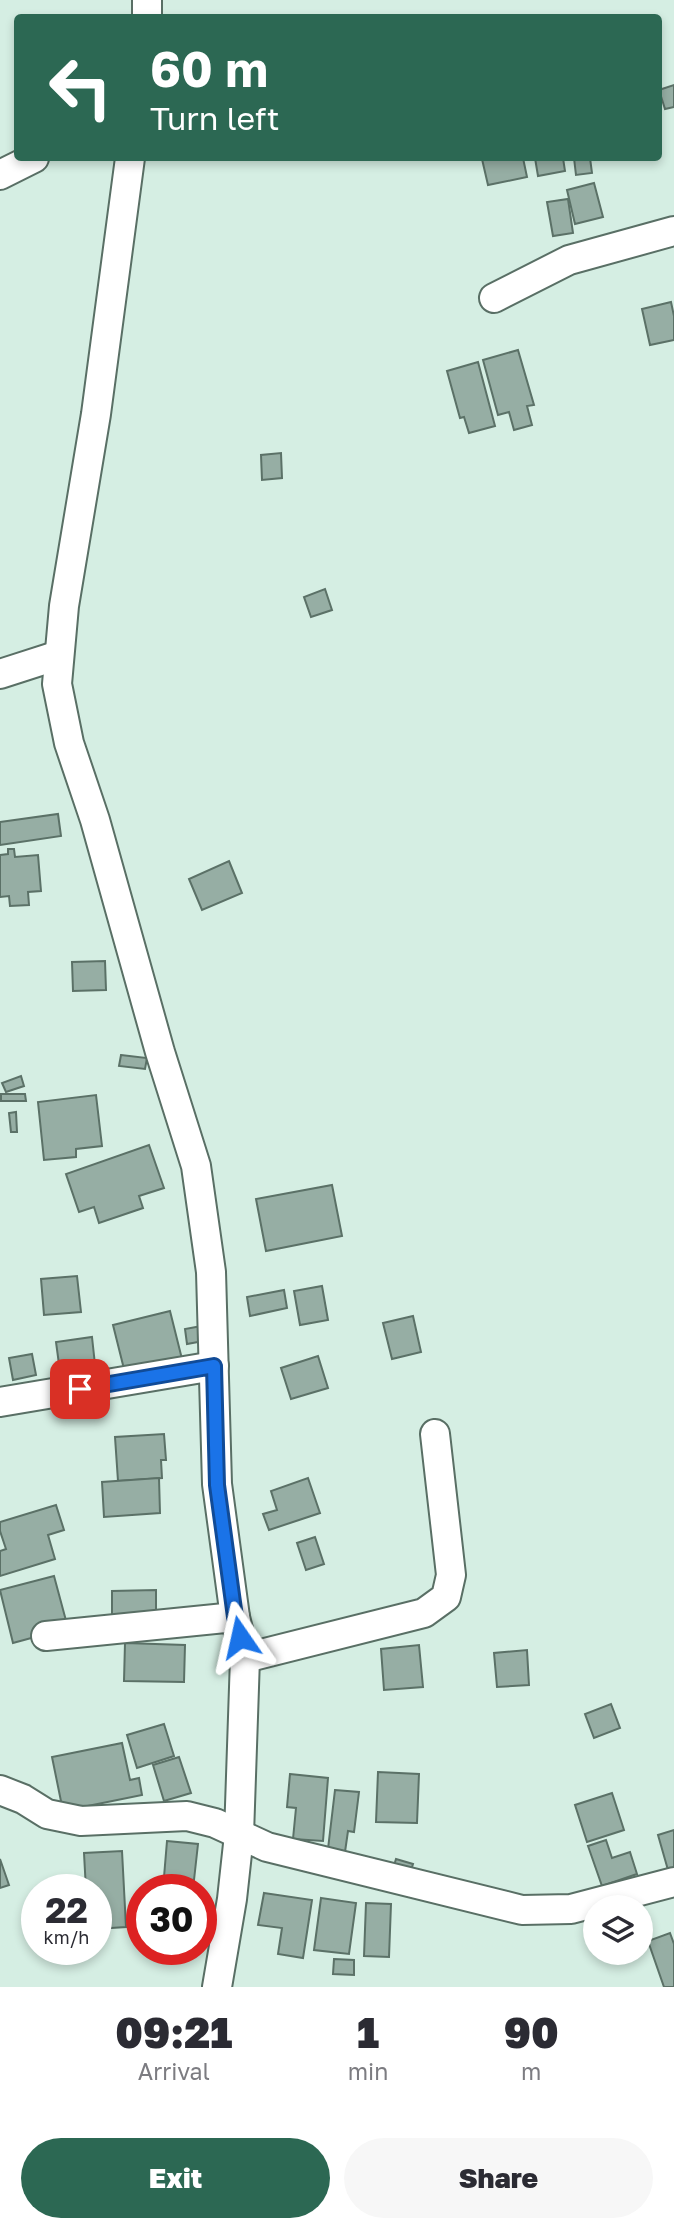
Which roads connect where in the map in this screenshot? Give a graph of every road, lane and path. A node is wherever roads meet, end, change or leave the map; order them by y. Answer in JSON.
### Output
{"nodes":[{"id":1,"x":28,"y":161,"type":"edge"},
{"id":2,"x":130,"y":161,"type":"edge"},
{"id":3,"x":0,"y":175,"type":"edge"},
{"id":4,"x":674,"y":231,"type":"edge"},
{"id":5,"x":494,"y":298,"type":"dead end"},
{"id":6,"x":60,"y":655,"type":"junction"},
{"id":7,"x":0,"y":674,"type":"edge"},
{"id":8,"x":214,"y":1366,"type":"junction"},
{"id":9,"x":0,"y":1402,"type":"edge"},
{"id":10,"x":435,"y":1434,"type":"dead end"},
{"id":11,"x":235,"y":1617,"type":"junction"},
{"id":12,"x":46,"y":1636,"type":"dead end"},
{"id":13,"x":245,"y":1658,"type":"junction"},
{"id":14,"x":0,"y":1790,"type":"edge"},
{"id":15,"x":239,"y":1835,"type":"junction"},
{"id":16,"x":674,"y":1882,"type":"edge"},
{"id":17,"x":217,"y":1987,"type":"edge"}],
"edges":[{"from":1,"to":3,"type":"street"},
{"from":2,"to":6,"type":"street"},
{"from":4,"to":5,"type":"street"},
{"from":6,"to":7,"type":"street"},
{"from":6,"to":8,"type":"street"},
{"from":8,"to":9,"type":"street"},
{"from":8,"to":11,"type":"street"},
{"from":10,"to":13,"type":"street"},
{"from":11,"to":12,"type":"street"},
{"from":11,"to":13,"type":"street"},
{"from":13,"to":15,"type":"street"},
{"from":14,"to":15,"type":"street"},
{"from":15,"to":16,"type":"street"},
{"from":15,"to":17,"type":"street"}]}
